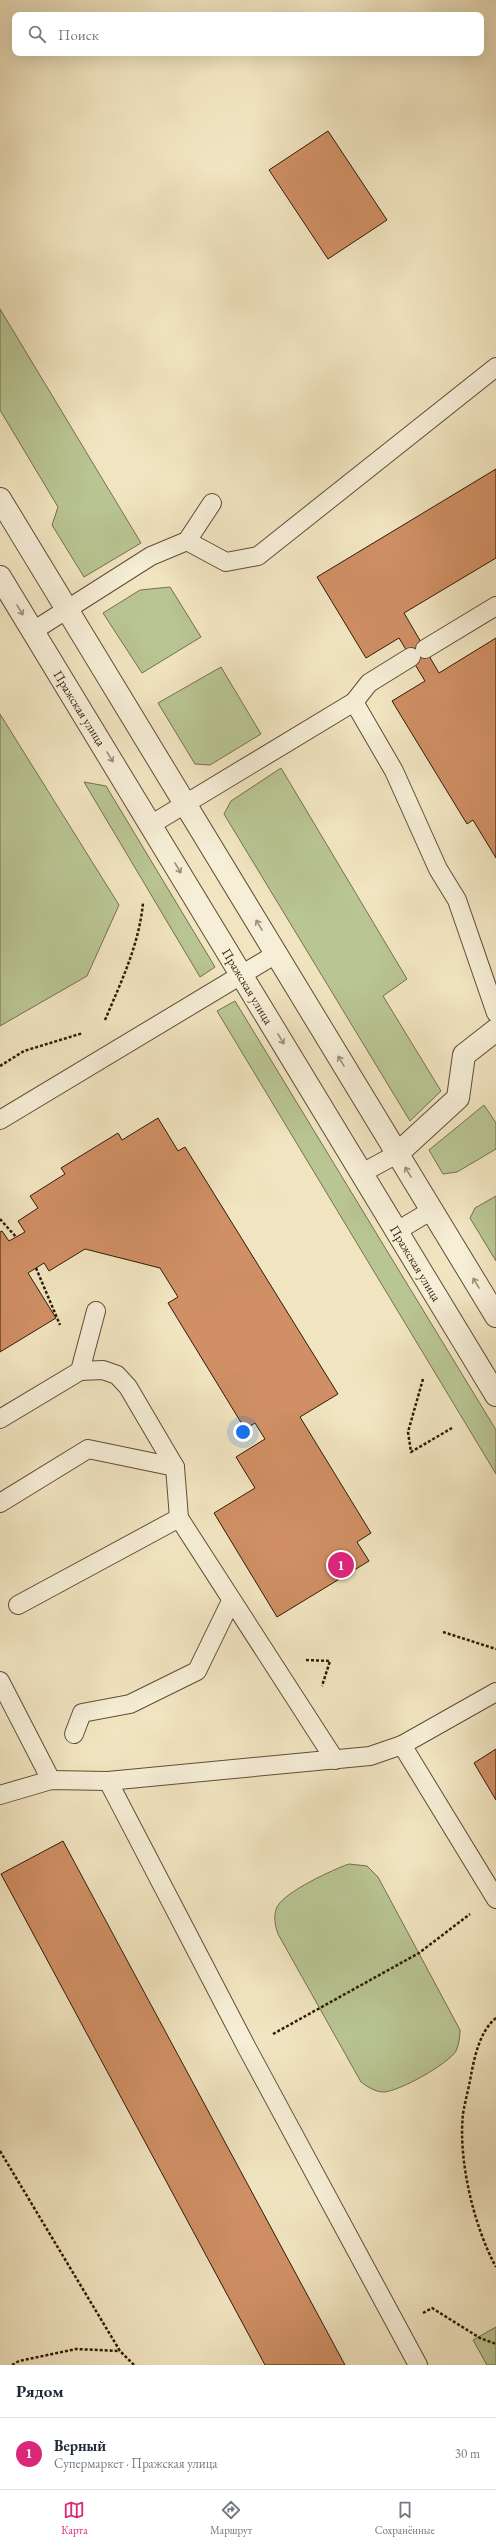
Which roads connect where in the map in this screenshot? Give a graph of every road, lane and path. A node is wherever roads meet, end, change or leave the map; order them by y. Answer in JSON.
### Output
{"nodes":[{"id":1,"x":496,"y":367,"type":"edge"},
{"id":2,"x":0,"y":499,"type":"edge"},
{"id":3,"x":212,"y":503,"type":"dead end"},
{"id":4,"x":187,"y":541,"type":"junction"},
{"id":5,"x":0,"y":577,"type":"edge"},
{"id":6,"x":496,"y":606,"type":"edge"},
{"id":7,"x":68,"y":611,"type":"junction"},
{"id":8,"x":33,"y":631,"type":"junction"},
{"id":9,"x":354,"y":702,"type":"junction"},
{"id":10,"x":185,"y":803,"type":"junction"},
{"id":11,"x":152,"y":824,"type":"junction"},
{"id":12,"x":143,"y":904,"type":"dead end"},
{"id":13,"x":276,"y":954,"type":"junction"},
{"id":14,"x":242,"y":976,"type":"junction"},
{"id":15,"x":496,"y":1013,"type":"edge"},
{"id":16,"x":105,"y":1021,"type":"junction"},
{"id":17,"x":100,"y":1024,"type":"dead end"},
{"id":18,"x":89,"y":1030,"type":"dead end"},
{"id":19,"x":496,"y":1030,"type":"edge"},
{"id":20,"x":0,"y":1066,"type":"edge"},
{"id":21,"x":88,"y":1068,"type":"junction"},
{"id":22,"x":0,"y":1120,"type":"edge"},
{"id":23,"x":397,"y":1154,"type":"junction"},
{"id":24,"x":362,"y":1173,"type":"junction"},
{"id":25,"x":432,"y":1210,"type":"junction"},
{"id":26,"x":0,"y":1219,"type":"edge"},
{"id":27,"x":397,"y":1231,"type":"junction"},
{"id":28,"x":16,"y":1237,"type":"dead end"},
{"id":29,"x":36,"y":1268,"type":"dead end"},
{"id":30,"x":96,"y":1311,"type":"dead end"},
{"id":31,"x":496,"y":1316,"type":"edge"},
{"id":32,"x":61,"y":1327,"type":"dead end"},
{"id":33,"x":80,"y":1371,"type":"junction"},
{"id":34,"x":423,"y":1380,"type":"dead end"},
{"id":35,"x":496,"y":1394,"type":"edge"},
{"id":36,"x":0,"y":1419,"type":"edge"},
{"id":37,"x":452,"y":1428,"type":"dead end"},
{"id":38,"x":175,"y":1467,"type":"junction"},
{"id":39,"x":0,"y":1503,"type":"edge"},
{"id":40,"x":179,"y":1518,"type":"junction"},
{"id":41,"x":231,"y":1601,"type":"junction"},
{"id":42,"x":18,"y":1605,"type":"dead end"},
{"id":43,"x":443,"y":1632,"type":"dead end"},
{"id":44,"x":496,"y":1649,"type":"edge"},
{"id":45,"x":299,"y":1660,"type":"dead end"},
{"id":46,"x":0,"y":1681,"type":"edge"},
{"id":47,"x":320,"y":1692,"type":"dead end"},
{"id":48,"x":496,"y":1692,"type":"edge"},
{"id":49,"x":74,"y":1734,"type":"dead end"},
{"id":50,"x":402,"y":1745,"type":"junction"},
{"id":51,"x":335,"y":1760,"type":"junction"},
{"id":52,"x":51,"y":1780,"type":"junction"},
{"id":53,"x":108,"y":1781,"type":"junction"},
{"id":54,"x":0,"y":1795,"type":"edge"},
{"id":55,"x":495,"y":1898,"type":"edge"},
{"id":56,"x":496,"y":2018,"type":"edge"},
{"id":57,"x":247,"y":2048,"type":"junction"},
{"id":58,"x":0,"y":2151,"type":"edge"},
{"id":59,"x":496,"y":2268,"type":"edge"},
{"id":60,"x":396,"y":2327,"type":"junction"},
{"id":61,"x":496,"y":2344,"type":"edge"},
{"id":62,"x":120,"y":2351,"type":"junction"},
{"id":63,"x":12,"y":2365,"type":"edge"},
{"id":64,"x":134,"y":2365,"type":"edge"},
{"id":65,"x":418,"y":2365,"type":"edge"}],
"edges":[{"from":1,"to":4,"type":"lane"},
{"from":2,"to":7,"type":"street"},
{"from":3,"to":4,"type":"lane"},
{"from":4,"to":7,"type":"lane"},
{"from":5,"to":8,"type":"street","name":"Пражская улица","one_way":true},
{"from":6,"to":9,"type":"lane"},
{"from":7,"to":8,"type":"lane"},
{"from":7,"to":10,"type":"street"},
{"from":8,"to":11,"type":"street","name":"Пражская улица","one_way":true},
{"from":9,"to":10,"type":"lane"},
{"from":9,"to":15,"type":"lane"},
{"from":10,"to":11,"type":"lane"},
{"from":13,"to":10,"type":"street","one_way":true},
{"from":11,"to":14,"type":"street","name":"Пражская улица","one_way":true},
{"from":12,"to":16,"type":"path"},
{"from":13,"to":14,"type":"lane"},
{"from":23,"to":13,"type":"street","one_way":true},
{"from":14,"to":21,"type":"lane"},
{"from":14,"to":24,"type":"street","name":"Пражская улица","one_way":true},
{"from":16,"to":17,"type":"path"},
{"from":16,"to":21,"type":"path"},
{"from":18,"to":20,"type":"path"},
{"from":19,"to":23,"type":"street"},
{"from":21,"to":22,"type":"lane"},
{"from":23,"to":24,"type":"lane"},
{"from":25,"to":23,"type":"street","one_way":true},
{"from":24,"to":27,"type":"street","name":"Пражская улица"},
{"from":25,"to":27,"type":"lane"},
{"from":31,"to":25,"type":"street","one_way":true},
{"from":26,"to":28,"type":"path"},
{"from":27,"to":35,"type":"street","name":"Пражская улица"},
{"from":29,"to":32,"type":"path"},
{"from":30,"to":33,"type":"lane"},
{"from":33,"to":36,"type":"lane"},
{"from":33,"to":38,"type":"lane"},
{"from":34,"to":37,"type":"path"},
{"from":38,"to":39,"type":"lane"},
{"from":38,"to":40,"type":"lane"},
{"from":40,"to":41,"type":"lane"},
{"from":40,"to":42,"type":"lane"},
{"from":41,"to":49,"type":"lane"},
{"from":41,"to":51,"type":"lane"},
{"from":43,"to":44,"type":"path"},
{"from":45,"to":47,"type":"path"},
{"from":46,"to":52,"type":"lane"},
{"from":48,"to":50,"type":"lane"},
{"from":50,"to":51,"type":"lane"},
{"from":50,"to":55,"type":"lane"},
{"from":51,"to":53,"type":"lane"},
{"from":52,"to":53,"type":"lane"},
{"from":52,"to":54,"type":"lane"},
{"from":53,"to":57,"type":"lane"},
{"from":55,"to":57,"type":"path"},
{"from":56,"to":59,"type":"path"},
{"from":57,"to":60,"type":"lane"},
{"from":58,"to":62,"type":"path"},
{"from":60,"to":61,"type":"path"},
{"from":60,"to":65,"type":"lane"},
{"from":62,"to":63,"type":"path"},
{"from":62,"to":64,"type":"path"}]}
